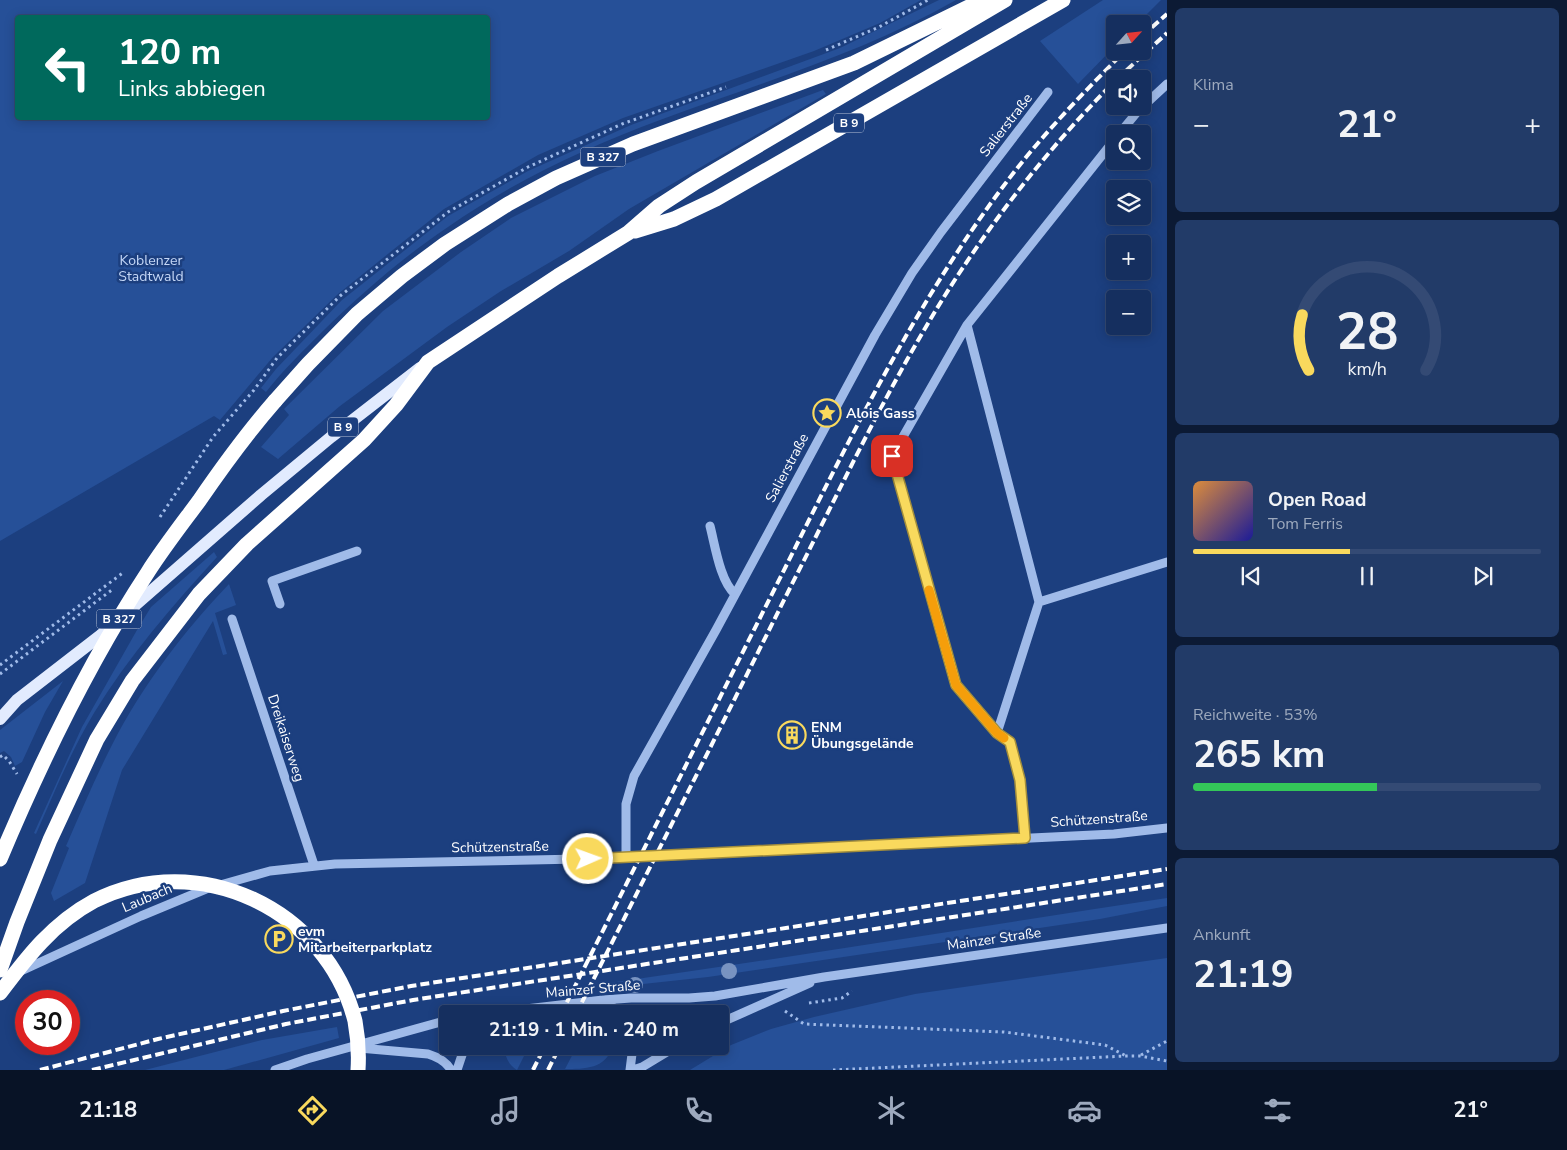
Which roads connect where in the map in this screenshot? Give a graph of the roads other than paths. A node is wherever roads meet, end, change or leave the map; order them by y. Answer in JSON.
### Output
{"nodes":[{"id":1,"x":984,"y":0,"type":"edge"},
{"id":2,"x":1005,"y":0,"type":"edge"},
{"id":3,"x":1063,"y":0,"type":"edge"},
{"id":4,"x":1167,"y":84,"type":"edge"},
{"id":5,"x":1048,"y":92,"type":"dead end"},
{"id":6,"x":1126,"y":125,"type":"edge"},
{"id":7,"x":1106,"y":150,"type":"edge"},
{"id":8,"x":628,"y":233,"type":"junction"},
{"id":9,"x":966,"y":325,"type":"junction"},
{"id":10,"x":428,"y":362,"type":"junction"},
{"id":11,"x":710,"y":526,"type":"dead end"},
{"id":12,"x":357,"y":551,"type":"dead end"},
{"id":13,"x":1167,"y":562,"type":"edge"},
{"id":14,"x":735,"y":594,"type":"junction"},
{"id":15,"x":1039,"y":602,"type":"junction"},
{"id":16,"x":280,"y":604,"type":"dead end"},
{"id":17,"x":232,"y":619,"type":"dead end"},
{"id":18,"x":17,"y":700,"type":"junction"},
{"id":19,"x":0,"y":707,"type":"edge"},
{"id":20,"x":0,"y":719,"type":"edge"},
{"id":21,"x":997,"y":733,"type":"junction"},
{"id":22,"x":1167,"y":828,"type":"edge"},
{"id":23,"x":1025,"y":838,"type":"junction"},
{"id":24,"x":626,"y":858,"type":"junction"},
{"id":25,"x":0,"y":859,"type":"edge"},
{"id":26,"x":314,"y":865,"type":"junction"},
{"id":27,"x":1167,"y":928,"type":"edge"},
{"id":28,"x":0,"y":970,"type":"edge"},
{"id":29,"x":824,"y":977,"type":"junction"},
{"id":30,"x":0,"y":981,"type":"edge"},
{"id":31,"x":0,"y":992,"type":"edge"},
{"id":32,"x":603,"y":1000,"type":"junction"},
{"id":33,"x":558,"y":1005,"type":"edge"},
{"id":34,"x":610,"y":1005,"type":"edge"},
{"id":35,"x":729,"y":1019,"type":"edge"},
{"id":36,"x":439,"y":1023,"type":"edge"},
{"id":37,"x":351,"y":1048,"type":"junction"},
{"id":38,"x":462,"y":1055,"type":"edge"},
{"id":39,"x":633,"y":1055,"type":"edge"},
{"id":40,"x":662,"y":1055,"type":"edge"},
{"id":41,"x":274,"y":1070,"type":"edge"},
{"id":42,"x":358,"y":1070,"type":"edge"},
{"id":43,"x":451,"y":1070,"type":"edge"},
{"id":44,"x":458,"y":1070,"type":"edge"},
{"id":45,"x":632,"y":1070,"type":"edge"}],
"edges":[{"from":1,"to":25,"type":"highway","number":"B 327","bridge":true},
{"from":2,"to":8,"type":"highway","number":"B 9"},
{"from":3,"to":8,"type":"highway","number":"B 9"},
{"from":4,"to":6,"type":"street"},
{"from":5,"to":14,"type":"street","name":"Salierstraße"},
{"from":7,"to":9,"type":"street"},
{"from":8,"to":10,"type":"highway","number":"B 9"},
{"from":9,"to":15,"type":"street"},
{"from":9,"to":21,"type":"street"},
{"from":10,"to":18,"type":"main road","number":"B 9"},
{"from":10,"to":28,"type":"highway"},
{"from":11,"to":14,"type":"street"},
{"from":12,"to":16,"type":"street"},
{"from":13,"to":15,"type":"street"},
{"from":14,"to":24,"type":"street","name":"Salierstraße"},
{"from":15,"to":21,"type":"street"},
{"from":17,"to":26,"type":"street","name":"Dreikaiserweg"},
{"from":18,"to":19,"type":"main road","number":"B 9"},
{"from":18,"to":20,"type":"main road","number":"B 9"},
{"from":21,"to":23,"type":"street"},
{"from":22,"to":23,"type":"street","name":"Schützenstraße"},
{"from":23,"to":24,"type":"street","name":"Schützenstraße"},
{"from":24,"to":26,"type":"street","name":"Schützenstraße"},
{"from":26,"to":30,"type":"street","name":"Laubach"},
{"from":27,"to":29,"type":"street","name":"Mainzer Straße"},
{"from":29,"to":32,"type":"street","name":"Mainzer Straße"},
{"from":29,"to":35,"type":"street","name":"Mainzer Straße"},
{"from":31,"to":42,"type":"highway","bridge":true},
{"from":32,"to":33,"type":"street","name":"Mainzer Straße"},
{"from":32,"to":34,"type":"street"},
{"from":36,"to":37,"type":"street"},
{"from":37,"to":41,"type":"street"},
{"from":37,"to":43,"type":"street"},
{"from":38,"to":44,"type":"street"},
{"from":39,"to":45,"type":"street"},
{"from":40,"to":45,"type":"street"}]}
